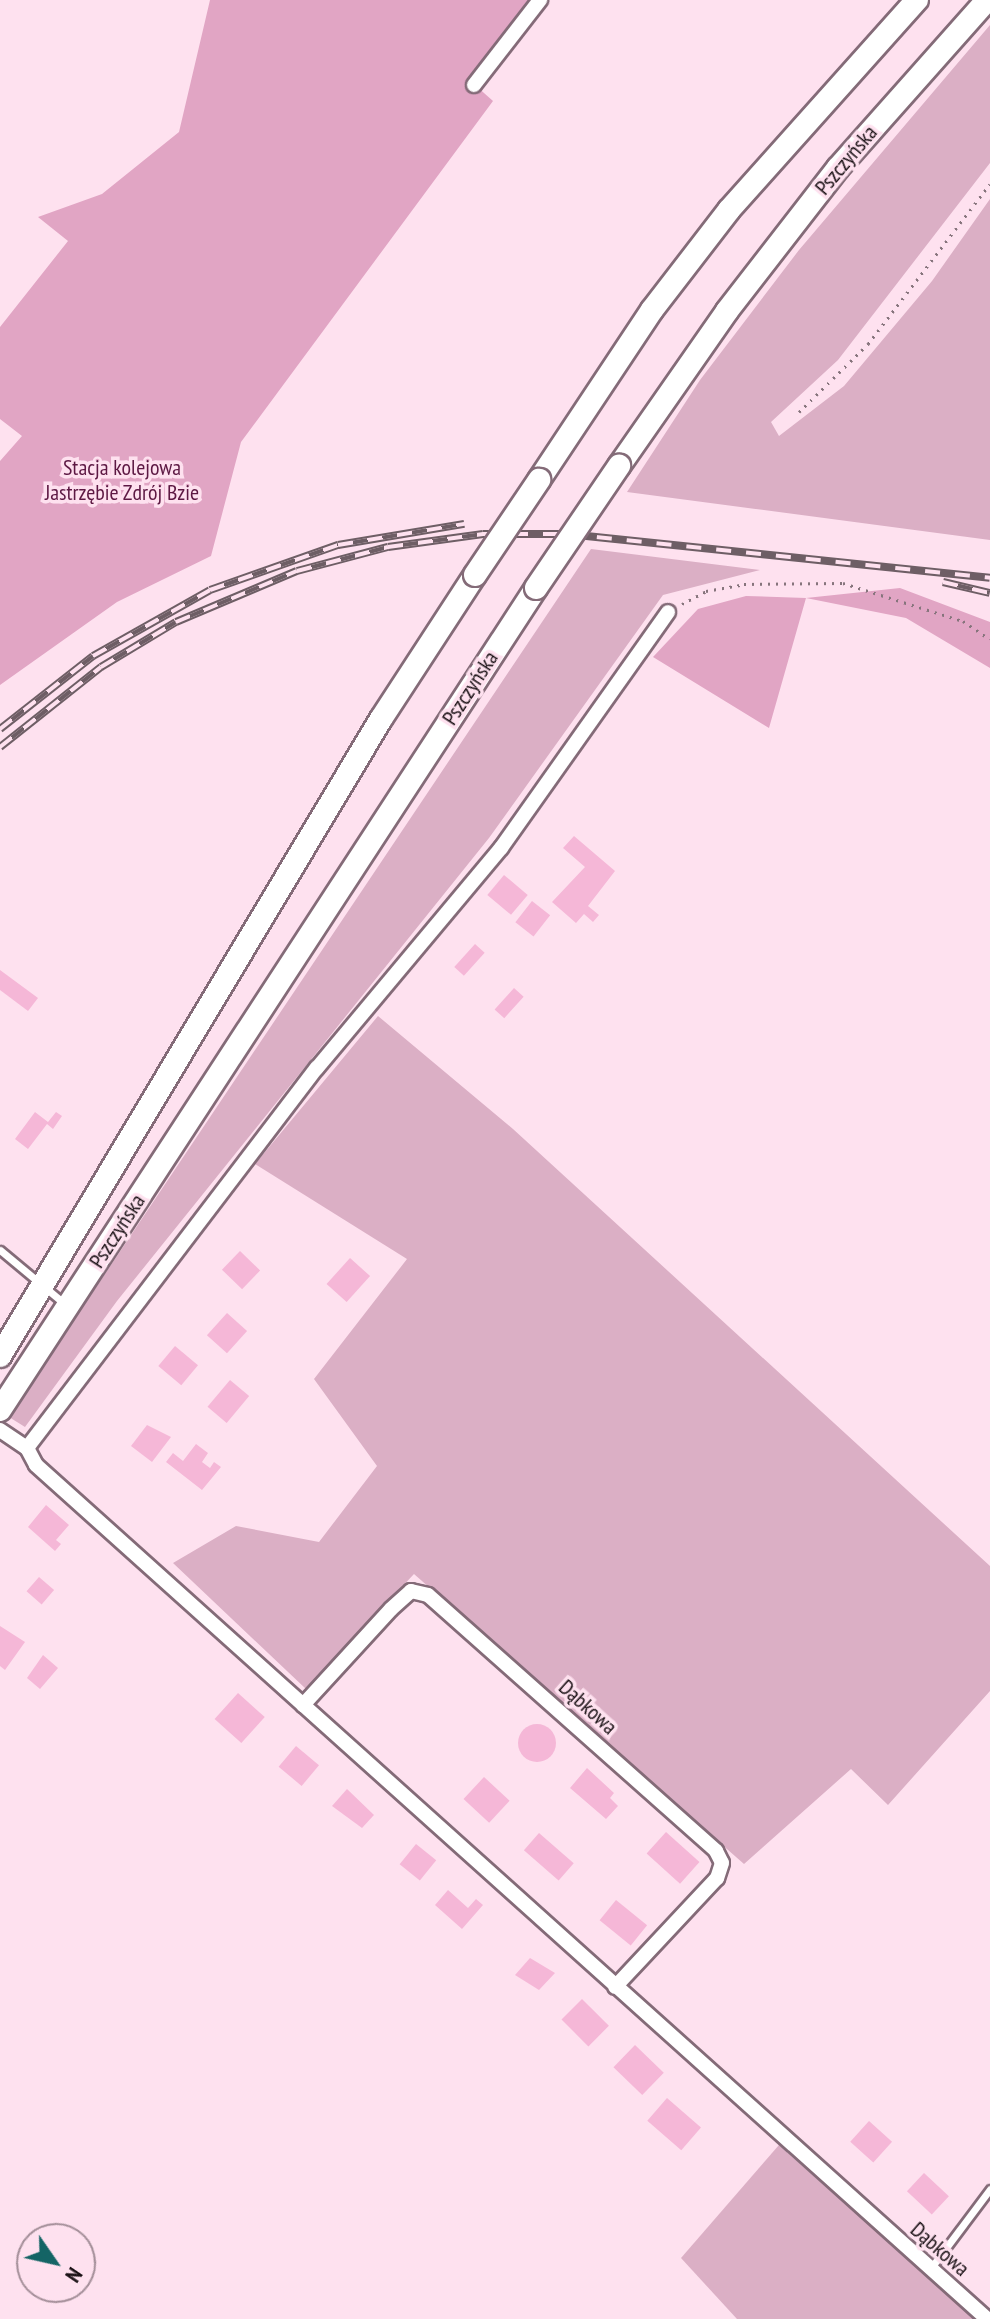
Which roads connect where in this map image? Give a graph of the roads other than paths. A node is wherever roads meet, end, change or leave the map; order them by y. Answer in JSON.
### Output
{"nodes":[{"id":1,"x":540,"y":0,"type":"edge"},
{"id":2,"x":917,"y":0,"type":"edge"},
{"id":3,"x":987,"y":0,"type":"edge"},
{"id":4,"x":474,"y":85,"type":"dead end"},
{"id":5,"x":668,"y":612,"type":"road end"},
{"id":6,"x":0,"y":1250,"type":"edge"},
{"id":7,"x":43,"y":1286,"type":"junction"},
{"id":8,"x":68,"y":1306,"type":"junction"},
{"id":9,"x":0,"y":1356,"type":"edge"},
{"id":10,"x":0,"y":1410,"type":"edge"},
{"id":11,"x":0,"y":1430,"type":"edge"},
{"id":12,"x":27,"y":1448,"type":"junction"},
{"id":13,"x":303,"y":1705,"type":"junction"},
{"id":14,"x":615,"y":1987,"type":"junction"},
{"id":15,"x":990,"y":2189,"type":"edge"},
{"id":16,"x":930,"y":2269,"type":"junction"},
{"id":17,"x":987,"y":2319,"type":"edge"}],
"edges":[{"from":1,"to":4,"type":"street"},
{"from":2,"to":7,"type":"main road","name":"Pszczyńska","bridge":true},
{"from":3,"to":8,"type":"main road","name":"Pszczyńska","bridge":true},
{"from":5,"to":12,"type":"street"},
{"from":6,"to":7,"type":"lane"},
{"from":7,"to":8,"type":"lane"},
{"from":7,"to":9,"type":"main road","name":"Pszczyńska"},
{"from":8,"to":10,"type":"main road","name":"Pszczyńska"},
{"from":11,"to":12,"type":"street","name":"Dąbkowa"},
{"from":12,"to":13,"type":"street","name":"Dąbkowa"},
{"from":13,"to":14,"type":"street","name":"Dąbkowa"},
{"from":13,"to":14,"type":"street","name":"Dąbkowa"},
{"from":14,"to":16,"type":"street","name":"Dąbkowa"},
{"from":15,"to":16,"type":"lane"},
{"from":16,"to":17,"type":"street","name":"Dąbkowa"}]}
